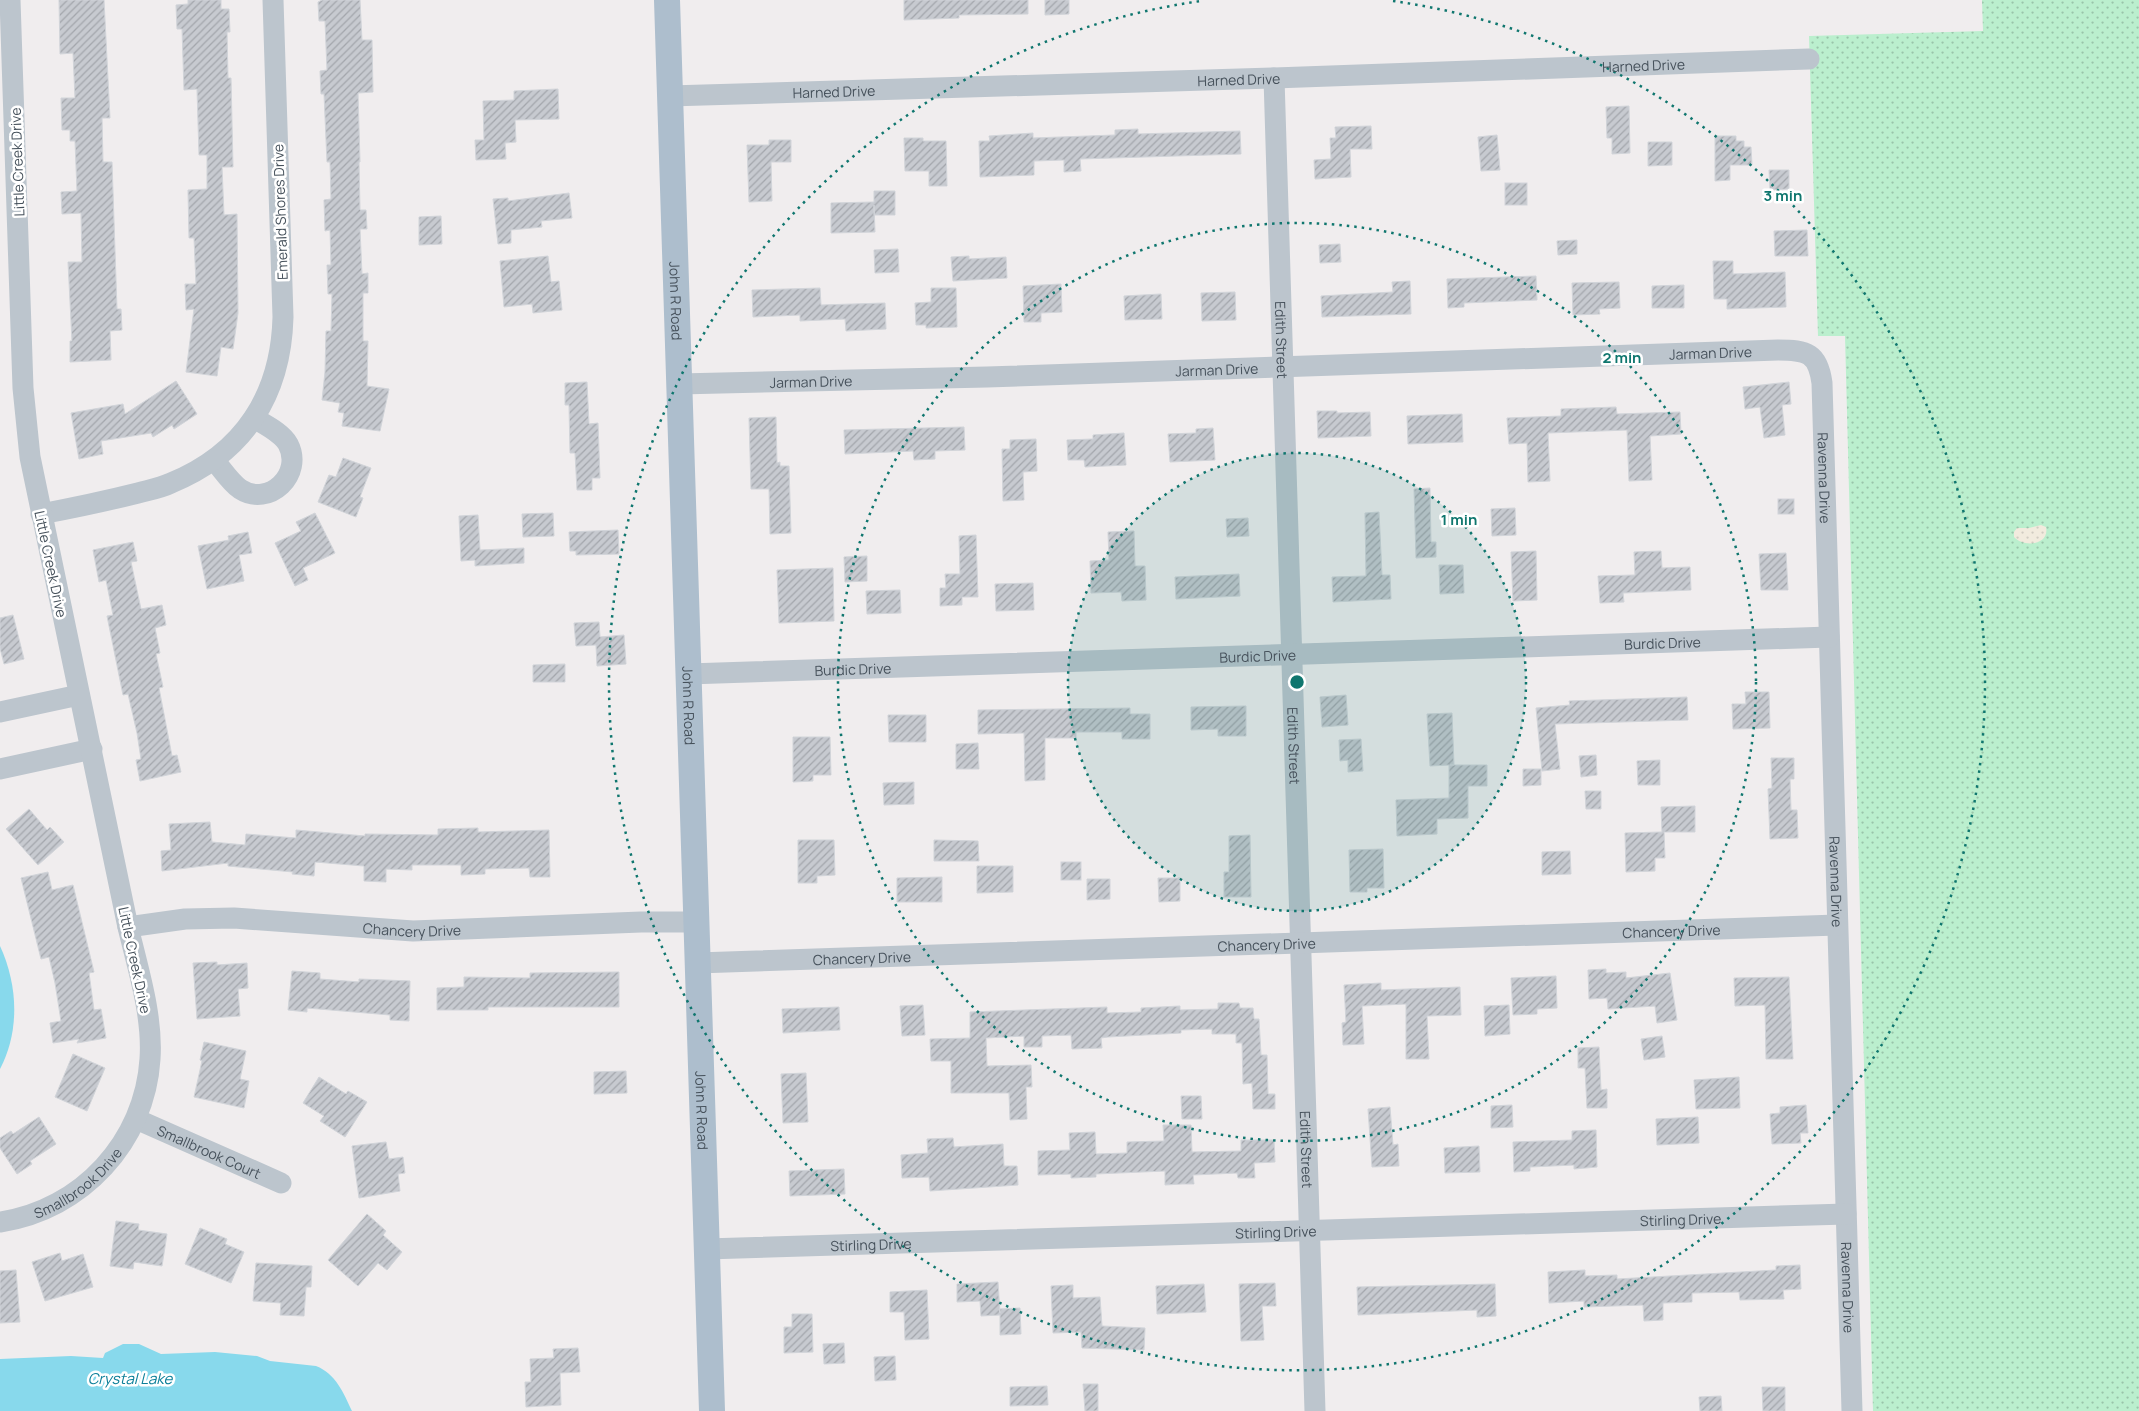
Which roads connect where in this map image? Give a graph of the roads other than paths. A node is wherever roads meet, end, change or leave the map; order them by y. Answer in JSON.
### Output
{"nodes":[{"id":1,"x":10,"y":0,"type":"edge"},
{"id":2,"x":273,"y":0,"type":"edge"},
{"id":3,"x":667,"y":0,"type":"edge"},
{"id":4,"x":1809,"y":59,"type":"dead end"},
{"id":5,"x":1274,"y":78,"type":"junction"},
{"id":6,"x":670,"y":96,"type":"junction"},
{"id":7,"x":8,"y":151,"type":"edge"},
{"id":8,"x":1812,"y":356,"type":"joint"},
{"id":9,"x":1282,"y":366,"type":"junction"},
{"id":10,"x":679,"y":384,"type":"junction"},
{"id":11,"x":254,"y":418,"type":"junction"},
{"id":12,"x":214,"y":460,"type":"junction"},
{"id":13,"x":41,"y":514,"type":"junction"},
{"id":14,"x":1829,"y":637,"type":"junction"},
{"id":15,"x":1291,"y":653,"type":"junction"},
{"id":16,"x":688,"y":674,"type":"junction"},
{"id":17,"x":79,"y":695,"type":"junction"},
{"id":18,"x":0,"y":712,"type":"edge"},
{"id":19,"x":92,"y":749,"type":"junction"},
{"id":20,"x":0,"y":769,"type":"edge"},
{"id":21,"x":696,"y":922,"type":"junction"},
{"id":22,"x":1837,"y":925,"type":"junction"},
{"id":23,"x":128,"y":927,"type":"junction"},
{"id":24,"x":1299,"y":942,"type":"junction"},
{"id":25,"x":697,"y":963,"type":"junction"},
{"id":26,"x":136,"y":1119,"type":"junction"},
{"id":27,"x":281,"y":1183,"type":"dead end"},
{"id":28,"x":1846,"y":1214,"type":"junction"},
{"id":29,"x":0,"y":1222,"type":"edge"},
{"id":30,"x":1310,"y":1231,"type":"junction"},
{"id":31,"x":706,"y":1249,"type":"junction"},
{"id":32,"x":712,"y":1411,"type":"edge"},
{"id":33,"x":1315,"y":1411,"type":"edge"},
{"id":34,"x":1852,"y":1411,"type":"edge"}],
"edges":[{"from":1,"to":7,"type":"street","name":"Little Creek Drive"},
{"from":2,"to":11,"type":"street","name":"Emerald Shores Drive"},
{"from":3,"to":6,"type":"main road","name":"John R Road"},
{"from":4,"to":5,"type":"street","name":"Harned Drive"},
{"from":5,"to":6,"type":"street","name":"Harned Drive"},
{"from":5,"to":9,"type":"street","name":"Edith Street"},
{"from":6,"to":10,"type":"main road","name":"John R Road"},
{"from":7,"to":13,"type":"street","name":"Little Creek Drive"},
{"from":8,"to":9,"type":"street","name":"Jarman Drive"},
{"from":8,"to":14,"type":"street","name":"Ravenna Drive"},
{"from":9,"to":10,"type":"street","name":"Jarman Drive"},
{"from":9,"to":15,"type":"street","name":"Edith Street"},
{"from":10,"to":16,"type":"main road","name":"John R Road"},
{"from":11,"to":12,"type":"street","name":"Emerald Shores Drive"},
{"from":11,"to":12,"type":"street"},
{"from":12,"to":13,"type":"street","name":"Emerald Shores Drive"},
{"from":13,"to":17,"type":"street","name":"Little Creek Drive"},
{"from":14,"to":15,"type":"street","name":"Burdic Drive"},
{"from":14,"to":22,"type":"street","name":"Ravenna Drive"},
{"from":15,"to":16,"type":"street","name":"Burdic Drive"},
{"from":15,"to":24,"type":"street","name":"Edith Street"},
{"from":16,"to":21,"type":"main road","name":"John R Road"},
{"from":17,"to":18,"type":"street"},
{"from":17,"to":19,"type":"street","name":"Little Creek Drive"},
{"from":19,"to":20,"type":"street"},
{"from":19,"to":23,"type":"street","name":"Little Creek Drive"},
{"from":21,"to":23,"type":"street","name":"Chancery Drive"},
{"from":21,"to":25,"type":"main road","name":"John R Road"},
{"from":22,"to":24,"type":"street","name":"Chancery Drive"},
{"from":22,"to":28,"type":"street","name":"Ravenna Drive"},
{"from":23,"to":26,"type":"street","name":"Little Creek Drive"},
{"from":24,"to":25,"type":"street","name":"Chancery Drive"},
{"from":24,"to":30,"type":"street","name":"Edith Street"},
{"from":25,"to":31,"type":"main road","name":"John R Road"},
{"from":26,"to":27,"type":"street","name":"Smallbrook Court"},
{"from":26,"to":29,"type":"street","name":"Smallbrook Drive"},
{"from":28,"to":30,"type":"street","name":"Stirling Drive"},
{"from":28,"to":34,"type":"street","name":"Ravenna Drive"},
{"from":30,"to":31,"type":"street","name":"Stirling Drive"},
{"from":30,"to":33,"type":"street","name":"Edith Street"},
{"from":31,"to":32,"type":"main road","name":"John R Road"}]}
